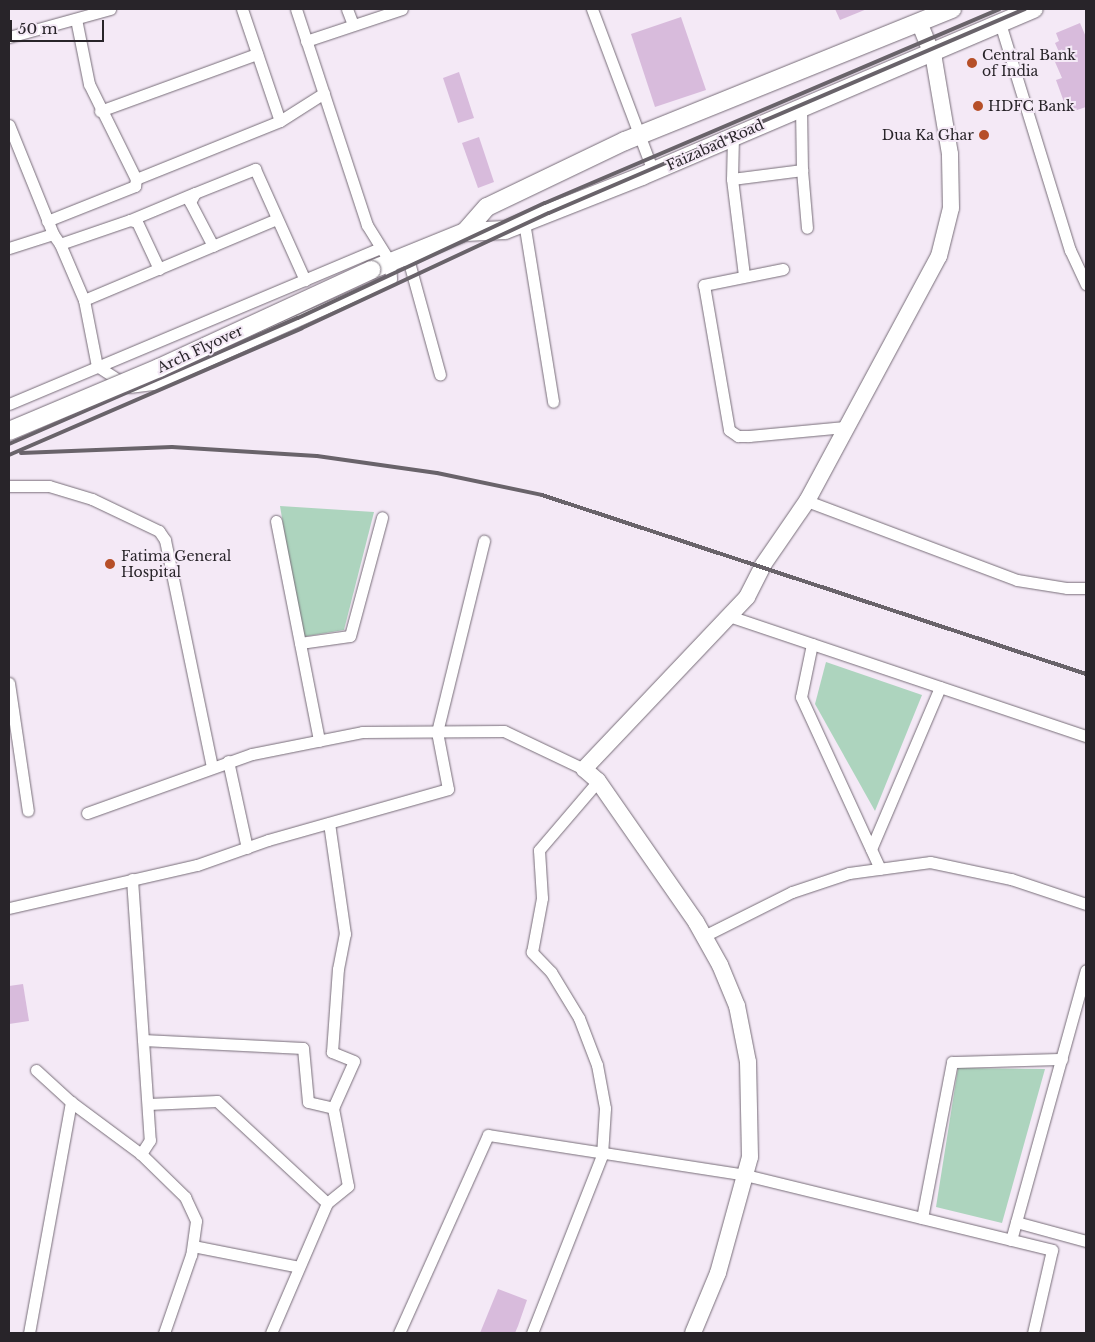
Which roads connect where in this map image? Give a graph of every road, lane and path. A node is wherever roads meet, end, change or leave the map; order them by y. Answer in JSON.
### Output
{"nodes":[{"id":1,"x":110,"y":9,"type":"edge"},
{"id":2,"x":242,"y":9,"type":"edge"},
{"id":3,"x":296,"y":9,"type":"edge"},
{"id":4,"x":347,"y":9,"type":"edge"},
{"id":5,"x":402,"y":9,"type":"edge"},
{"id":6,"x":592,"y":9,"type":"edge"},
{"id":7,"x":952,"y":9,"type":"edge"},
{"id":8,"x":1034,"y":9,"type":"edge"},
{"id":9,"x":76,"y":19,"type":"junction"},
{"id":10,"x":919,"y":22,"type":"junction"},
{"id":11,"x":1000,"y":23,"type":"junction"},
{"id":12,"x":352,"y":25,"type":"junction"},
{"id":13,"x":9,"y":37,"type":"edge"},
{"id":14,"x":306,"y":41,"type":"junction"},
{"id":15,"x":931,"y":52,"type":"junction"},
{"id":16,"x":257,"y":54,"type":"junction"},
{"id":17,"x":324,"y":93,"type":"junction"},
{"id":18,"x":801,"y":107,"type":"junction"},
{"id":19,"x":100,"y":111,"type":"junction"},
{"id":20,"x":280,"y":121,"type":"junction"},
{"id":21,"x":9,"y":126,"type":"edge"},
{"id":22,"x":638,"y":136,"type":"junction"},
{"id":23,"x":733,"y":136,"type":"junction"},
{"id":24,"x":13,"y":153,"type":"edge"},
{"id":25,"x":802,"y":170,"type":"junction"},
{"id":26,"x":653,"y":171,"type":"junction"},
{"id":27,"x":136,"y":179,"type":"junction"},
{"id":28,"x":732,"y":179,"type":"junction"},
{"id":29,"x":195,"y":193,"type":"junction"},
{"id":30,"x":277,"y":219,"type":"junction"},
{"id":31,"x":130,"y":220,"type":"junction"},
{"id":32,"x":47,"y":221,"type":"junction"},
{"id":33,"x":524,"y":222,"type":"junction"},
{"id":34,"x":807,"y":228,"type":"dead end"},
{"id":35,"x":465,"y":232,"type":"junction"},
{"id":36,"x":52,"y":234,"type":"junction"},
{"id":37,"x":60,"y":244,"type":"junction"},
{"id":38,"x":213,"y":246,"type":"junction"},
{"id":39,"x":9,"y":248,"type":"edge"},
{"id":40,"x":386,"y":255,"type":"junction"},
{"id":41,"x":407,"y":255,"type":"junction"},
{"id":42,"x":159,"y":269,"type":"junction"},
{"id":43,"x":783,"y":269,"type":"dead end"},
{"id":44,"x":744,"y":276,"type":"junction"},
{"id":45,"x":305,"y":280,"type":"junction"},
{"id":46,"x":1086,"y":284,"type":"edge"},
{"id":47,"x":84,"y":300,"type":"junction"},
{"id":48,"x":97,"y":366,"type":"junction"},
{"id":49,"x":440,"y":375,"type":"dead end"},
{"id":50,"x":553,"y":402,"type":"dead end"},
{"id":51,"x":9,"y":404,"type":"edge"},
{"id":52,"x":845,"y":427,"type":"junction"},
{"id":53,"x":9,"y":431,"type":"edge"},
{"id":54,"x":9,"y":486,"type":"edge"},
{"id":55,"x":807,"y":500,"type":"junction"},
{"id":56,"x":382,"y":517,"type":"dead end"},
{"id":57,"x":276,"y":521,"type":"dead end"},
{"id":58,"x":484,"y":541,"type":"dead end"},
{"id":59,"x":1086,"y":588,"type":"edge"},
{"id":60,"x":729,"y":616,"type":"junction"},
{"id":61,"x":300,"y":643,"type":"junction"},
{"id":62,"x":812,"y":644,"type":"junction"},
{"id":63,"x":9,"y":683,"type":"edge"},
{"id":64,"x":940,"y":687,"type":"junction"},
{"id":65,"x":11,"y":705,"type":"edge"},
{"id":66,"x":437,"y":732,"type":"junction"},
{"id":67,"x":1086,"y":736,"type":"edge"},
{"id":68,"x":319,"y":741,"type":"junction"},
{"id":69,"x":228,"y":761,"type":"junction"},
{"id":70,"x":212,"y":766,"type":"junction"},
{"id":71,"x":584,"y":769,"type":"junction"},
{"id":72,"x":598,"y":781,"type":"junction"},
{"id":73,"x":28,"y":810,"type":"dead end"},
{"id":74,"x":87,"y":812,"type":"dead end"},
{"id":75,"x":329,"y":823,"type":"junction"},
{"id":76,"x":247,"y":848,"type":"junction"},
{"id":77,"x":871,"y":849,"type":"junction"},
{"id":78,"x":880,"y":869,"type":"junction"},
{"id":79,"x":132,"y":879,"type":"junction"},
{"id":80,"x":10,"y":904,"type":"edge"},
{"id":81,"x":1086,"y":904,"type":"edge"},
{"id":82,"x":704,"y":936,"type":"junction"},
{"id":83,"x":1086,"y":970,"type":"edge"},
{"id":84,"x":144,"y":1040,"type":"junction"},
{"id":85,"x":1062,"y":1059,"type":"junction"},
{"id":86,"x":36,"y":1070,"type":"dead end"},
{"id":87,"x":71,"y":1102,"type":"junction"},
{"id":88,"x":148,"y":1104,"type":"junction"},
{"id":89,"x":333,"y":1108,"type":"junction"},
{"id":90,"x":141,"y":1154,"type":"junction"},
{"id":91,"x":602,"y":1155,"type":"junction"},
{"id":92,"x":745,"y":1175,"type":"junction"},
{"id":93,"x":327,"y":1204,"type":"junction"},
{"id":94,"x":922,"y":1218,"type":"junction"},
{"id":95,"x":1016,"y":1222,"type":"junction"},
{"id":96,"x":1011,"y":1240,"type":"junction"},
{"id":97,"x":1086,"y":1241,"type":"edge"},
{"id":98,"x":193,"y":1246,"type":"junction"},
{"id":99,"x":299,"y":1267,"type":"junction"},
{"id":100,"x":29,"y":1333,"type":"edge"},
{"id":101,"x":164,"y":1333,"type":"edge"},
{"id":102,"x":270,"y":1333,"type":"edge"},
{"id":103,"x":399,"y":1333,"type":"edge"},
{"id":104,"x":532,"y":1333,"type":"edge"},
{"id":105,"x":693,"y":1333,"type":"edge"},
{"id":106,"x":1033,"y":1333,"type":"edge"}],
"edges":[{"from":1,"to":9,"type":"street"},
{"from":2,"to":16,"type":"street"},
{"from":3,"to":14,"type":"street"},
{"from":4,"to":12,"type":"street"},
{"from":5,"to":12,"type":"street"},
{"from":6,"to":22,"type":"street"},
{"from":7,"to":10,"type":"main road"},
{"from":8,"to":11,"type":"main road","name":"Faizabad Road"},
{"from":9,"to":13,"type":"street"},
{"from":9,"to":19,"type":"street"},
{"from":10,"to":15,"type":"street"},
{"from":10,"to":22,"type":"main road"},
{"from":11,"to":15,"type":"main road","name":"Faizabad Road"},
{"from":11,"to":46,"type":"street"},
{"from":12,"to":14,"type":"street"},
{"from":14,"to":17,"type":"street"},
{"from":15,"to":18,"type":"main road","name":"Faizabad Road"},
{"from":15,"to":52,"type":"street"},
{"from":16,"to":19,"type":"street"},
{"from":16,"to":20,"type":"street"},
{"from":17,"to":20,"type":"street"},
{"from":17,"to":40,"type":"street"},
{"from":18,"to":23,"type":"main road","name":"Faizabad Road"},
{"from":18,"to":25,"type":"street"},
{"from":19,"to":27,"type":"street"},
{"from":20,"to":27,"type":"street"},
{"from":21,"to":24,"type":"street"},
{"from":22,"to":26,"type":"street"},
{"from":22,"to":35,"type":"main road"},
{"from":23,"to":26,"type":"main road","name":"Faizabad Road"},
{"from":23,"to":28,"type":"street"},
{"from":24,"to":32,"type":"street"},
{"from":25,"to":28,"type":"street"},
{"from":25,"to":34,"type":"street"},
{"from":26,"to":33,"type":"main road","name":"Faizabad Road"},
{"from":27,"to":32,"type":"street"},
{"from":28,"to":44,"type":"street"},
{"from":29,"to":30,"type":"street"},
{"from":29,"to":31,"type":"street"},
{"from":29,"to":38,"type":"street"},
{"from":30,"to":38,"type":"street"},
{"from":30,"to":45,"type":"street"},
{"from":31,"to":37,"type":"street"},
{"from":31,"to":42,"type":"street"},
{"from":32,"to":36,"type":"street"},
{"from":33,"to":35,"type":"main road","name":"Faizabad Road"},
{"from":33,"to":50,"type":"street"},
{"from":35,"to":41,"type":"main road","name":"Faizabad Road"},
{"from":36,"to":37,"type":"street"},
{"from":36,"to":39,"type":"street"},
{"from":37,"to":47,"type":"street"},
{"from":38,"to":42,"type":"street"},
{"from":40,"to":41,"type":"main road","name":"Faizabad Road"},
{"from":40,"to":45,"type":"street"},
{"from":40,"to":48,"type":"street"},
{"from":40,"to":53,"type":"main road","name":"Arch Flyover","bridge":true},
{"from":41,"to":49,"type":"street"},
{"from":42,"to":47,"type":"street"},
{"from":43,"to":44,"type":"street"},
{"from":44,"to":52,"type":"street"},
{"from":45,"to":48,"type":"street"},
{"from":47,"to":48,"type":"street"},
{"from":48,"to":51,"type":"street"},
{"from":52,"to":55,"type":"street"},
{"from":54,"to":70,"type":"street"},
{"from":55,"to":59,"type":"street"},
{"from":55,"to":60,"type":"street"},
{"from":56,"to":61,"type":"street"},
{"from":57,"to":61,"type":"street"},
{"from":58,"to":66,"type":"street"},
{"from":60,"to":62,"type":"street"},
{"from":60,"to":71,"type":"street"},
{"from":61,"to":68,"type":"street"},
{"from":62,"to":64,"type":"street"},
{"from":62,"to":77,"type":"street"},
{"from":63,"to":65,"type":"street"},
{"from":64,"to":67,"type":"street"},
{"from":64,"to":77,"type":"street"},
{"from":65,"to":73,"type":"street"},
{"from":66,"to":68,"type":"street"},
{"from":66,"to":71,"type":"street"},
{"from":66,"to":75,"type":"street"},
{"from":68,"to":69,"type":"street"},
{"from":69,"to":70,"type":"street"},
{"from":69,"to":76,"type":"street"},
{"from":70,"to":74,"type":"street"},
{"from":71,"to":72,"type":"street"},
{"from":72,"to":82,"type":"street"},
{"from":72,"to":91,"type":"street"},
{"from":75,"to":76,"type":"street"},
{"from":75,"to":89,"type":"street"},
{"from":76,"to":79,"type":"street"},
{"from":77,"to":78,"type":"street"},
{"from":78,"to":81,"type":"street"},
{"from":78,"to":82,"type":"street"},
{"from":79,"to":80,"type":"street"},
{"from":79,"to":84,"type":"street"},
{"from":82,"to":92,"type":"street"},
{"from":83,"to":85,"type":"street"},
{"from":84,"to":88,"type":"street"},
{"from":84,"to":89,"type":"street"},
{"from":85,"to":94,"type":"street"},
{"from":85,"to":95,"type":"street"},
{"from":86,"to":87,"type":"street"},
{"from":87,"to":90,"type":"street"},
{"from":87,"to":100,"type":"street"},
{"from":88,"to":90,"type":"street"},
{"from":88,"to":93,"type":"street"},
{"from":89,"to":93,"type":"street"},
{"from":90,"to":98,"type":"street"},
{"from":91,"to":92,"type":"street"},
{"from":91,"to":103,"type":"street"},
{"from":91,"to":104,"type":"street"},
{"from":92,"to":94,"type":"street"},
{"from":92,"to":105,"type":"street"},
{"from":93,"to":99,"type":"street"},
{"from":94,"to":96,"type":"street"},
{"from":95,"to":96,"type":"street"},
{"from":95,"to":97,"type":"street"},
{"from":96,"to":106,"type":"street"},
{"from":98,"to":99,"type":"street"},
{"from":98,"to":101,"type":"street"},
{"from":99,"to":102,"type":"street"}]}
